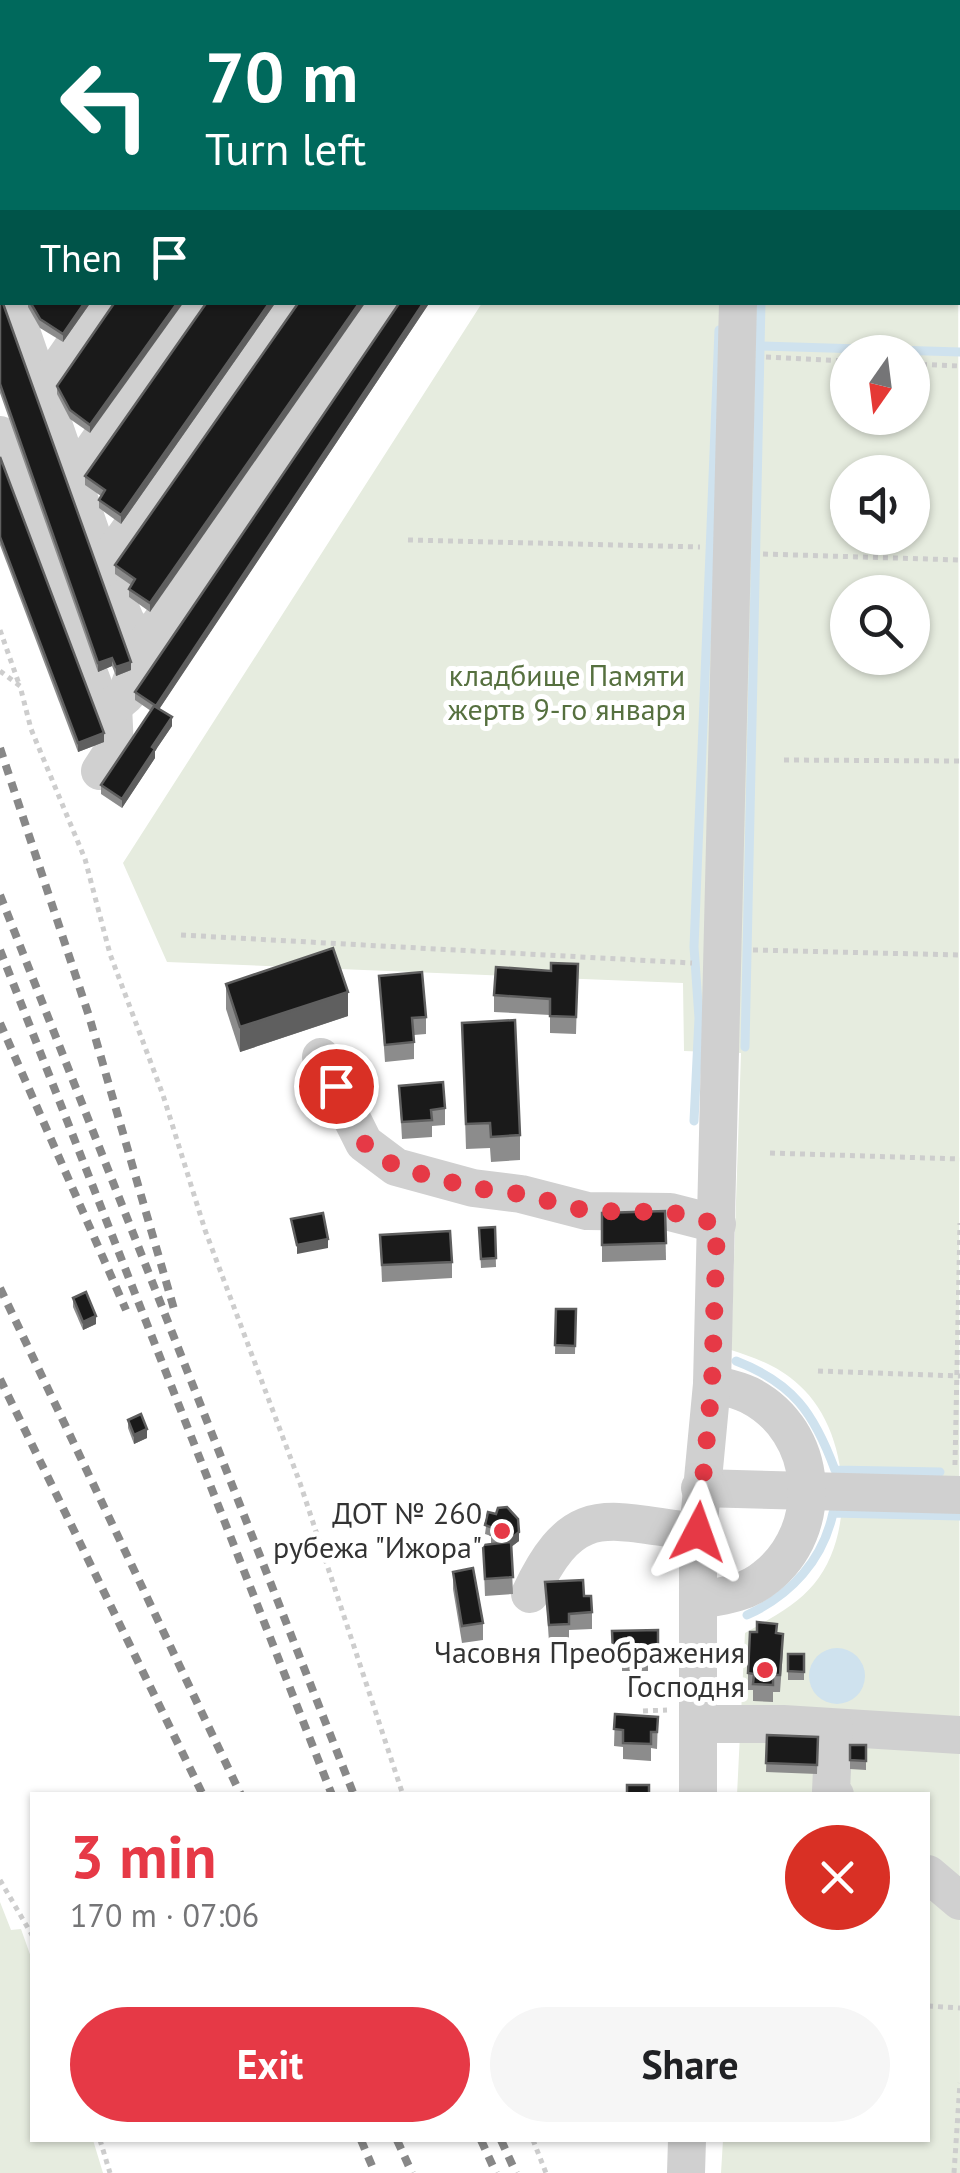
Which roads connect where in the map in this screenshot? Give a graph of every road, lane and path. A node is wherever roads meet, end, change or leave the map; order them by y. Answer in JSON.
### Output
{"nodes":[{"id":1,"x":12,"y":305,"type":"edge"},
{"id":2,"x":102,"y":305,"type":"edge"},
{"id":3,"x":194,"y":305,"type":"edge"},
{"id":4,"x":288,"y":305,"type":"edge"},
{"id":5,"x":384,"y":305,"type":"edge"},
{"id":6,"x":738,"y":305,"type":"edge"},
{"id":7,"x":766,"y":358,"type":"dead end"},
{"id":8,"x":830,"y":360,"type":"edge"},
{"id":9,"x":930,"y":365,"type":"edge"},
{"id":10,"x":960,"y":366,"type":"edge"},
{"id":11,"x":42,"y":392,"type":"junction"},
{"id":12,"x":0,"y":436,"type":"edge"},
{"id":13,"x":72,"y":480,"type":"junction"},
{"id":14,"x":408,"y":540,"type":"dead end"},
{"id":15,"x":702,"y":547,"type":"dead end"},
{"id":16,"x":762,"y":554,"type":"dead end"},
{"id":17,"x":960,"y":560,"type":"edge"},
{"id":18,"x":103,"y":568,"type":"junction"},
{"id":19,"x":0,"y":630,"type":"edge"},
{"id":20,"x":145,"y":645,"type":"junction"},
{"id":21,"x":0,"y":672,"type":"edge"},
{"id":22,"x":20,"y":686,"type":"junction"},
{"id":23,"x":113,"y":706,"type":"junction"},
{"id":24,"x":784,"y":760,"type":"dead end"},
{"id":25,"x":960,"y":762,"type":"edge"},
{"id":26,"x":100,"y":771,"type":"dead end"},
{"id":27,"x":181,"y":935,"type":"dead end"},
{"id":28,"x":751,"y":950,"type":"dead end"},
{"id":29,"x":960,"y":955,"type":"edge"},
{"id":30,"x":689,"y":963,"type":"dead end"},
{"id":31,"x":321,"y":1057,"type":"dead end"},
{"id":32,"x":770,"y":1154,"type":"dead end"},
{"id":33,"x":960,"y":1159,"type":"edge"},
{"id":34,"x":960,"y":1223,"type":"edge"},
{"id":35,"x":717,"y":1224,"type":"junction"},
{"id":36,"x":818,"y":1371,"type":"dead end"},
{"id":37,"x":958,"y":1376,"type":"edge"},
{"id":38,"x":712,"y":1384,"type":"junction"},
{"id":39,"x":700,"y":1488,"type":"junction"},
{"id":40,"x":808,"y":1491,"type":"junction"},
{"id":41,"x":957,"y":1494,"type":"edge"},
{"id":42,"x":698,"y":1532,"type":"junction"},
{"id":43,"x":530,"y":1594,"type":"dead end"},
{"id":44,"x":700,"y":1600,"type":"junction"},
{"id":45,"x":700,"y":1724,"type":"junction"},
{"id":46,"x":834,"y":1728,"type":"junction"},
{"id":47,"x":960,"y":1735,"type":"edge"},
{"id":48,"x":402,"y":1792,"type":"edge"},
{"id":49,"x":698,"y":1792,"type":"edge"},
{"id":50,"x":831,"y":1792,"type":"edge"},
{"id":51,"x":930,"y":1876,"type":"edge"},
{"id":52,"x":0,"y":1880,"type":"edge"},
{"id":53,"x":960,"y":1901,"type":"edge"},
{"id":54,"x":30,"y":1932,"type":"edge"},
{"id":55,"x":930,"y":2006,"type":"edge"},
{"id":56,"x":960,"y":2008,"type":"edge"},
{"id":57,"x":960,"y":2083,"type":"edge"},
{"id":58,"x":101,"y":2142,"type":"edge"},
{"id":59,"x":535,"y":2142,"type":"edge"},
{"id":60,"x":687,"y":2142,"type":"edge"},
{"id":61,"x":548,"y":2171,"type":"edge"},
{"id":62,"x":110,"y":2173,"type":"edge"},
{"id":63,"x":686,"y":2173,"type":"edge"},
{"id":64,"x":954,"y":2173,"type":"edge"}],
"edges":[{"from":1,"to":11,"type":"street"},
{"from":2,"to":11,"type":"street"},
{"from":3,"to":13,"type":"street"},
{"from":4,"to":18,"type":"street"},
{"from":5,"to":20,"type":"street"},
{"from":6,"to":35,"type":"street"},
{"from":7,"to":8,"type":"path"},
{"from":9,"to":10,"type":"path"},
{"from":11,"to":13,"type":"street"},
{"from":12,"to":23,"type":"street"},
{"from":13,"to":18,"type":"street"},
{"from":14,"to":15,"type":"path"},
{"from":16,"to":17,"type":"path"},
{"from":18,"to":20,"type":"street"},
{"from":19,"to":22,"type":"path"},
{"from":20,"to":23,"type":"street"},
{"from":21,"to":22,"type":"path"},
{"from":22,"to":48,"type":"path"},
{"from":23,"to":26,"type":"street"},
{"from":24,"to":25,"type":"path"},
{"from":27,"to":30,"type":"path"},
{"from":28,"to":29,"type":"path"},
{"from":31,"to":35,"type":"street"},
{"from":32,"to":33,"type":"path"},
{"from":34,"to":37,"type":"path"},
{"from":35,"to":38,"type":"street"},
{"from":36,"to":37,"type":"path"},
{"from":37,"to":41,"type":"path"},
{"from":38,"to":39,"type":"street"},
{"from":38,"to":40,"type":"street"},
{"from":39,"to":40,"type":"street"},
{"from":39,"to":42,"type":"street"},
{"from":40,"to":41,"type":"street"},
{"from":40,"to":44,"type":"street"},
{"from":42,"to":43,"type":"street"},
{"from":42,"to":44,"type":"street"},
{"from":44,"to":45,"type":"street"},
{"from":45,"to":46,"type":"street"},
{"from":45,"to":49,"type":"street"},
{"from":46,"to":47,"type":"street"},
{"from":46,"to":50,"type":"street"},
{"from":51,"to":53,"type":"street"},
{"from":52,"to":54,"type":"path"},
{"from":55,"to":56,"type":"path"},
{"from":57,"to":64,"type":"path"},
{"from":58,"to":62,"type":"path"},
{"from":59,"to":61,"type":"path"},
{"from":60,"to":63,"type":"street"}]}
